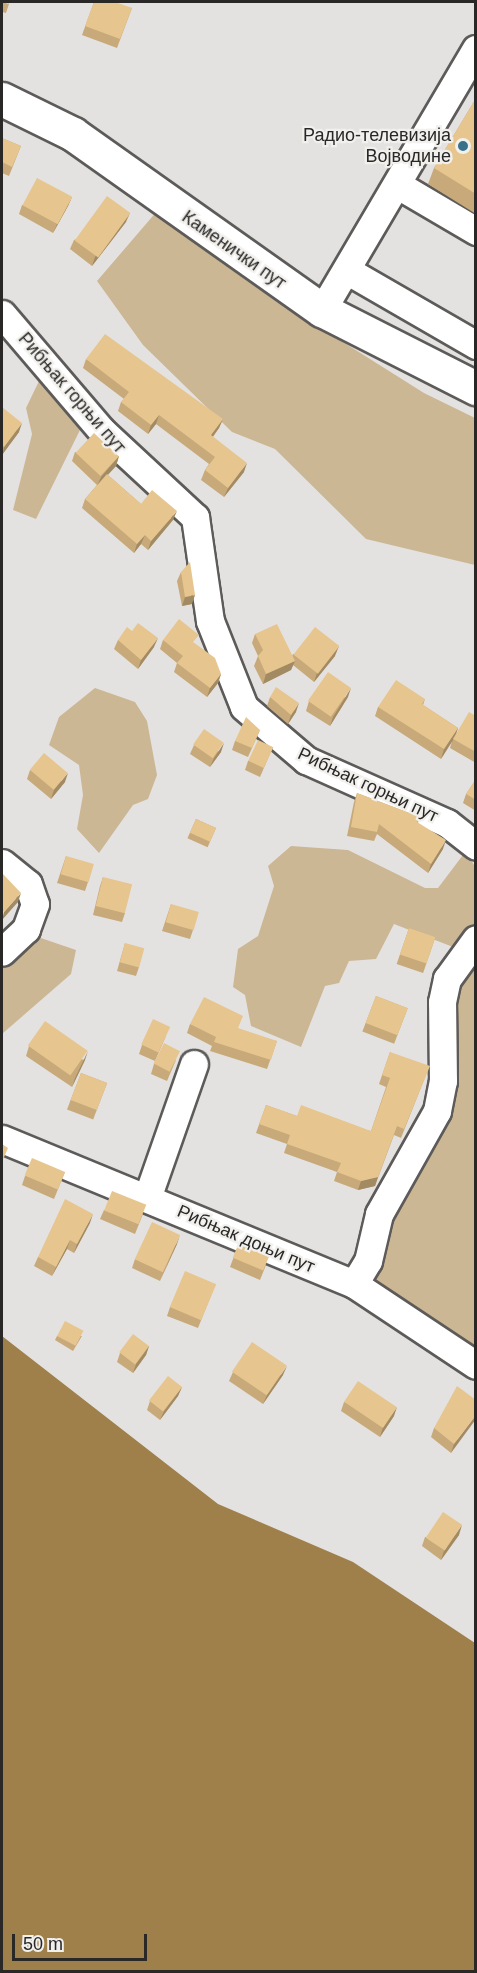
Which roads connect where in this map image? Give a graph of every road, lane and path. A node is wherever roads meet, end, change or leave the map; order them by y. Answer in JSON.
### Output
{"nodes":[{"id":1,"x":476,"y":49,"type":"edge"},
{"id":2,"x":2,"y":99,"type":"edge"},
{"id":3,"x":398,"y":185,"type":"junction"},
{"id":4,"x":476,"y":231,"type":"edge"},
{"id":5,"x":348,"y":271,"type":"junction"},
{"id":6,"x":322,"y":310,"type":"junction"},
{"id":7,"x":2,"y":314,"type":"edge"},
{"id":8,"x":476,"y":345,"type":"edge"},
{"id":9,"x":476,"y":388,"type":"edge"},
{"id":10,"x":476,"y":846,"type":"edge"},
{"id":11,"x":2,"y":863,"type":"edge"},
{"id":12,"x":476,"y":939,"type":"edge"},
{"id":13,"x":2,"y":951,"type":"edge"},
{"id":14,"x":194,"y":1064,"type":"dead end"},
{"id":15,"x":2,"y":1139,"type":"edge"},
{"id":16,"x":147,"y":1198,"type":"junction"},
{"id":17,"x":354,"y":1284,"type":"junction"},
{"id":18,"x":476,"y":1365,"type":"edge"}],
"edges":[{"from":1,"to":3,"type":"street"},
{"from":2,"to":6,"type":"main road","name":"Каменички пут"},
{"from":3,"to":4,"type":"street"},
{"from":3,"to":5,"type":"street"},
{"from":5,"to":6,"type":"street"},
{"from":5,"to":8,"type":"street"},
{"from":6,"to":9,"type":"main road","name":"Каменички пут"},
{"from":7,"to":10,"type":"street","name":"Рибњак горњи пут"},
{"from":11,"to":13,"type":"street"},
{"from":12,"to":17,"type":"street"},
{"from":14,"to":16,"type":"street"},
{"from":15,"to":16,"type":"street","name":"Рибњак доњи пут"},
{"from":16,"to":17,"type":"street","name":"Рибњак доњи пут"},
{"from":17,"to":18,"type":"street","name":"Рибњак доњи пут"}]}
